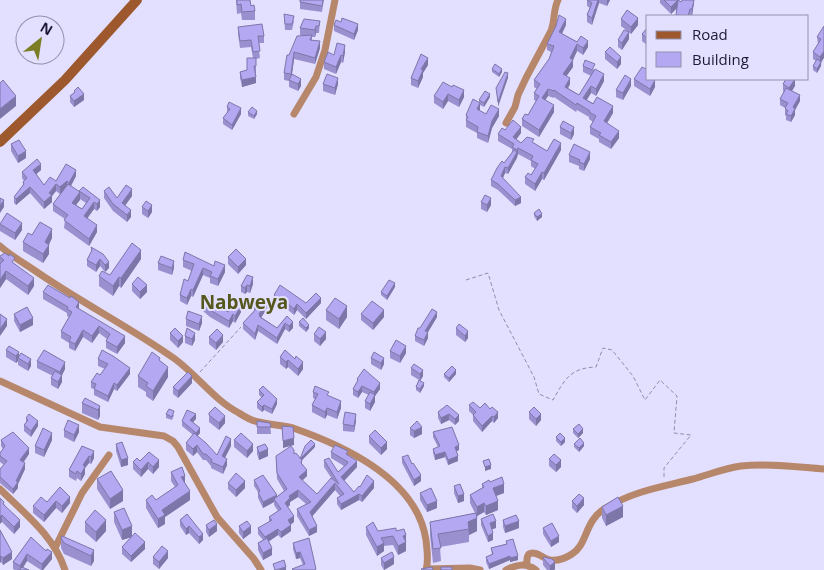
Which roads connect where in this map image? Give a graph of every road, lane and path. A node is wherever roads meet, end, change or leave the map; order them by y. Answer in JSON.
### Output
{"nodes":[{"id":1,"x":335,"y":0,"type":"edge"},
{"id":2,"x":558,"y":0,"type":"edge"},
{"id":3,"x":134,"y":4,"type":"edge"},
{"id":4,"x":294,"y":114,"type":"dead end"},
{"id":5,"x":506,"y":123,"type":"dead end"},
{"id":6,"x":0,"y":142,"type":"edge"},
{"id":7,"x":3,"y":248,"type":"edge"},
{"id":8,"x":0,"y":259,"type":"edge"},
{"id":9,"x":466,"y":280,"type":"dead end"},
{"id":10,"x":241,"y":327,"type":"edge"},
{"id":11,"x":196,"y":376,"type":"junction"},
{"id":12,"x":0,"y":381,"type":"edge"},
{"id":13,"x":109,"y":455,"type":"dead end"},
{"id":14,"x":824,"y":469,"type":"edge"},
{"id":15,"x":664,"y":484,"type":"junction"},
{"id":16,"x":0,"y":489,"type":"edge"},
{"id":17,"x":55,"y":548,"type":"junction"},
{"id":18,"x":527,"y":565,"type":"junction"},
{"id":19,"x":65,"y":570,"type":"edge"},
{"id":20,"x":261,"y":570,"type":"edge"},
{"id":21,"x":426,"y":570,"type":"edge"},
{"id":22,"x":480,"y":570,"type":"edge"},
{"id":23,"x":506,"y":570,"type":"edge"},
{"id":24,"x":536,"y":570,"type":"edge"}],
"edges":[{"from":1,"to":4,"type":"street"},
{"from":2,"to":5,"type":"street"},
{"from":3,"to":6,"type":"street"},
{"from":7,"to":8,"type":"street"},
{"from":7,"to":11,"type":"street"},
{"from":9,"to":15,"type":"path"},
{"from":10,"to":11,"type":"path"},
{"from":11,"to":21,"type":"street"},
{"from":12,"to":20,"type":"street"},
{"from":13,"to":17,"type":"street"},
{"from":14,"to":15,"type":"street"},
{"from":15,"to":18,"type":"street"},
{"from":16,"to":17,"type":"street"},
{"from":17,"to":19,"type":"street"},
{"from":18,"to":23,"type":"street"},
{"from":18,"to":24,"type":"street"},
{"from":21,"to":22,"type":"street"}]}
